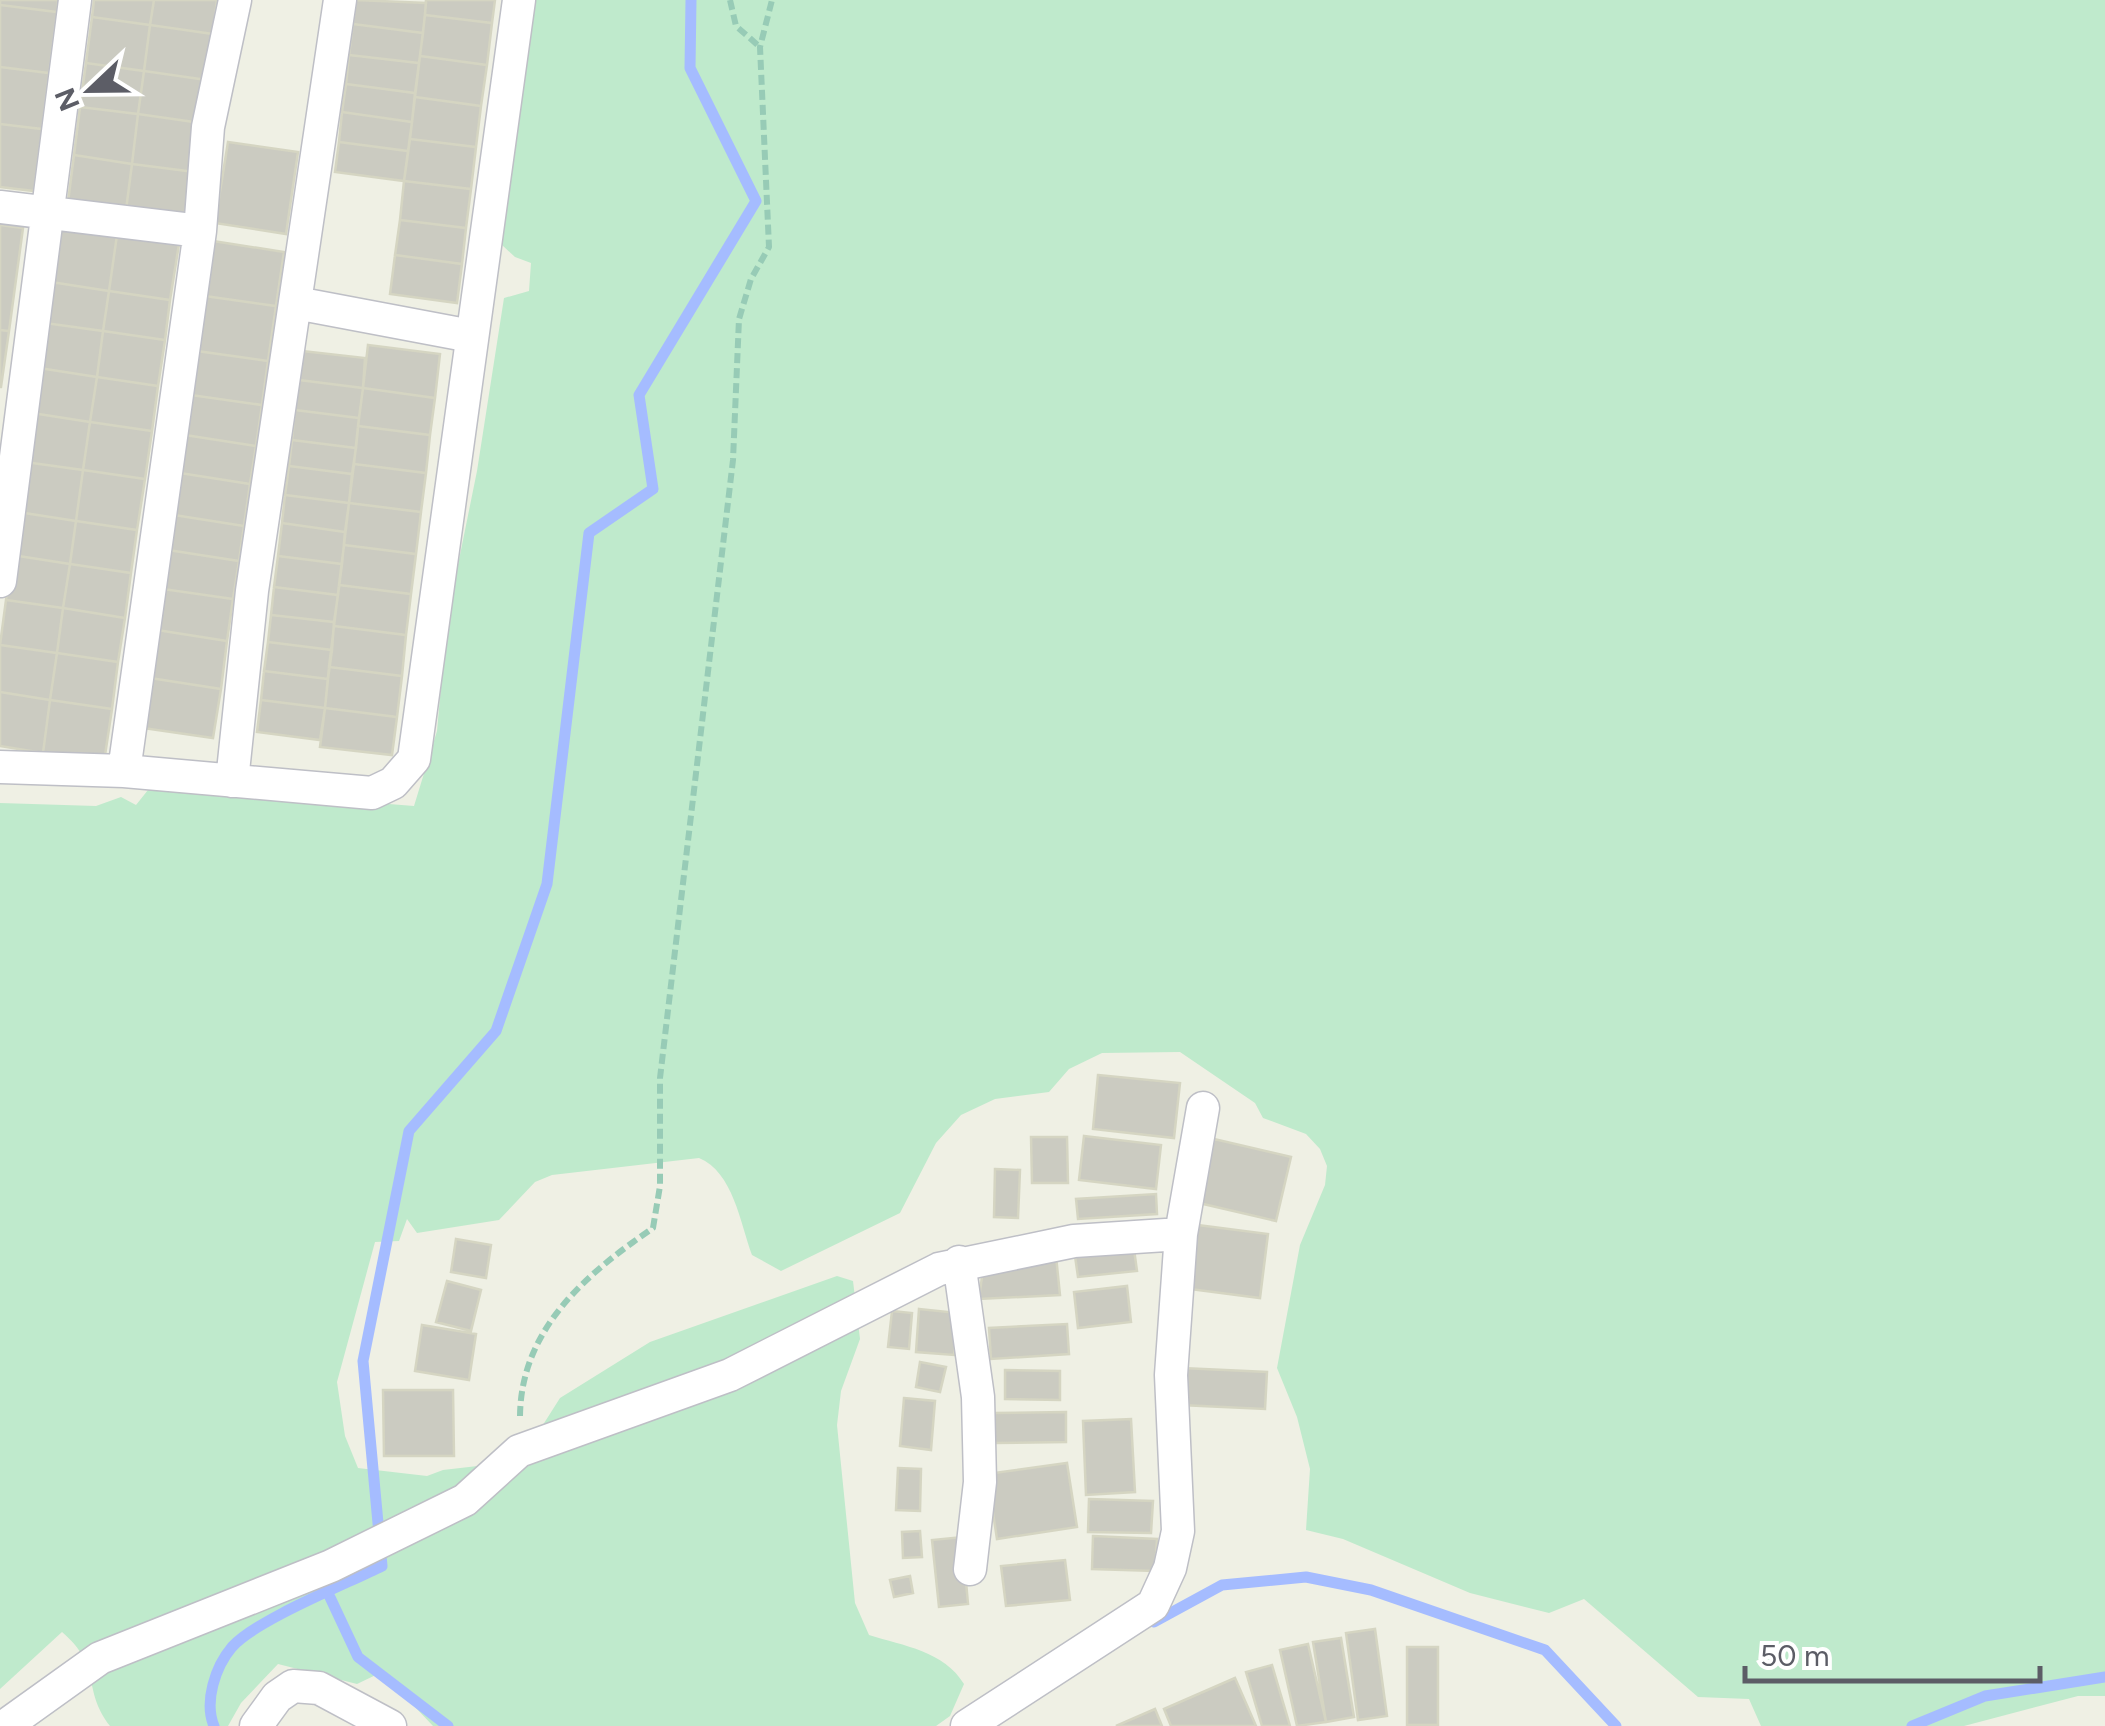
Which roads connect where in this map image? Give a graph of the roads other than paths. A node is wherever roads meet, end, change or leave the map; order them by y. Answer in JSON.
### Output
{"nodes":[{"id":1,"x":75,"y":0,"type":"edge"},
{"id":2,"x":235,"y":0,"type":"edge"},
{"id":3,"x":340,"y":0,"type":"edge"},
{"id":4,"x":519,"y":0,"type":"edge"},
{"id":5,"x":0,"y":207,"type":"edge"},
{"id":6,"x":44,"y":215,"type":"junction"},
{"id":7,"x":200,"y":232,"type":"junction"},
{"id":8,"x":296,"y":303,"type":"junction"},
{"id":9,"x":471,"y":336,"type":"junction"},
{"id":10,"x":0,"y":581,"type":"edge"},
{"id":11,"x":0,"y":767,"type":"edge"},
{"id":12,"x":124,"y":770,"type":"junction"},
{"id":13,"x":232,"y":781,"type":"junction"},
{"id":14,"x":1203,"y":1108,"type":"dead end"},
{"id":15,"x":1181,"y":1234,"type":"junction"},
{"id":16,"x":958,"y":1262,"type":"junction"},
{"id":17,"x":970,"y":1570,"type":"dead end"},
{"id":18,"x":5,"y":1726,"type":"edge"},
{"id":19,"x":256,"y":1726,"type":"edge"},
{"id":20,"x":390,"y":1726,"type":"edge"},
{"id":21,"x":967,"y":1726,"type":"edge"}],
"edges":[{"from":1,"to":6,"type":"street"},
{"from":2,"to":7,"type":"street"},
{"from":3,"to":8,"type":"street"},
{"from":4,"to":9,"type":"street"},
{"from":5,"to":6,"type":"street"},
{"from":6,"to":7,"type":"street"},
{"from":6,"to":10,"type":"street"},
{"from":7,"to":12,"type":"street"},
{"from":8,"to":9,"type":"street"},
{"from":8,"to":13,"type":"street"},
{"from":9,"to":13,"type":"street"},
{"from":11,"to":12,"type":"street"},
{"from":12,"to":13,"type":"street"},
{"from":14,"to":15,"type":"street"},
{"from":15,"to":16,"type":"street"},
{"from":15,"to":21,"type":"street"},
{"from":16,"to":17,"type":"street"},
{"from":16,"to":18,"type":"street"},
{"from":19,"to":20,"type":"street"}]}
